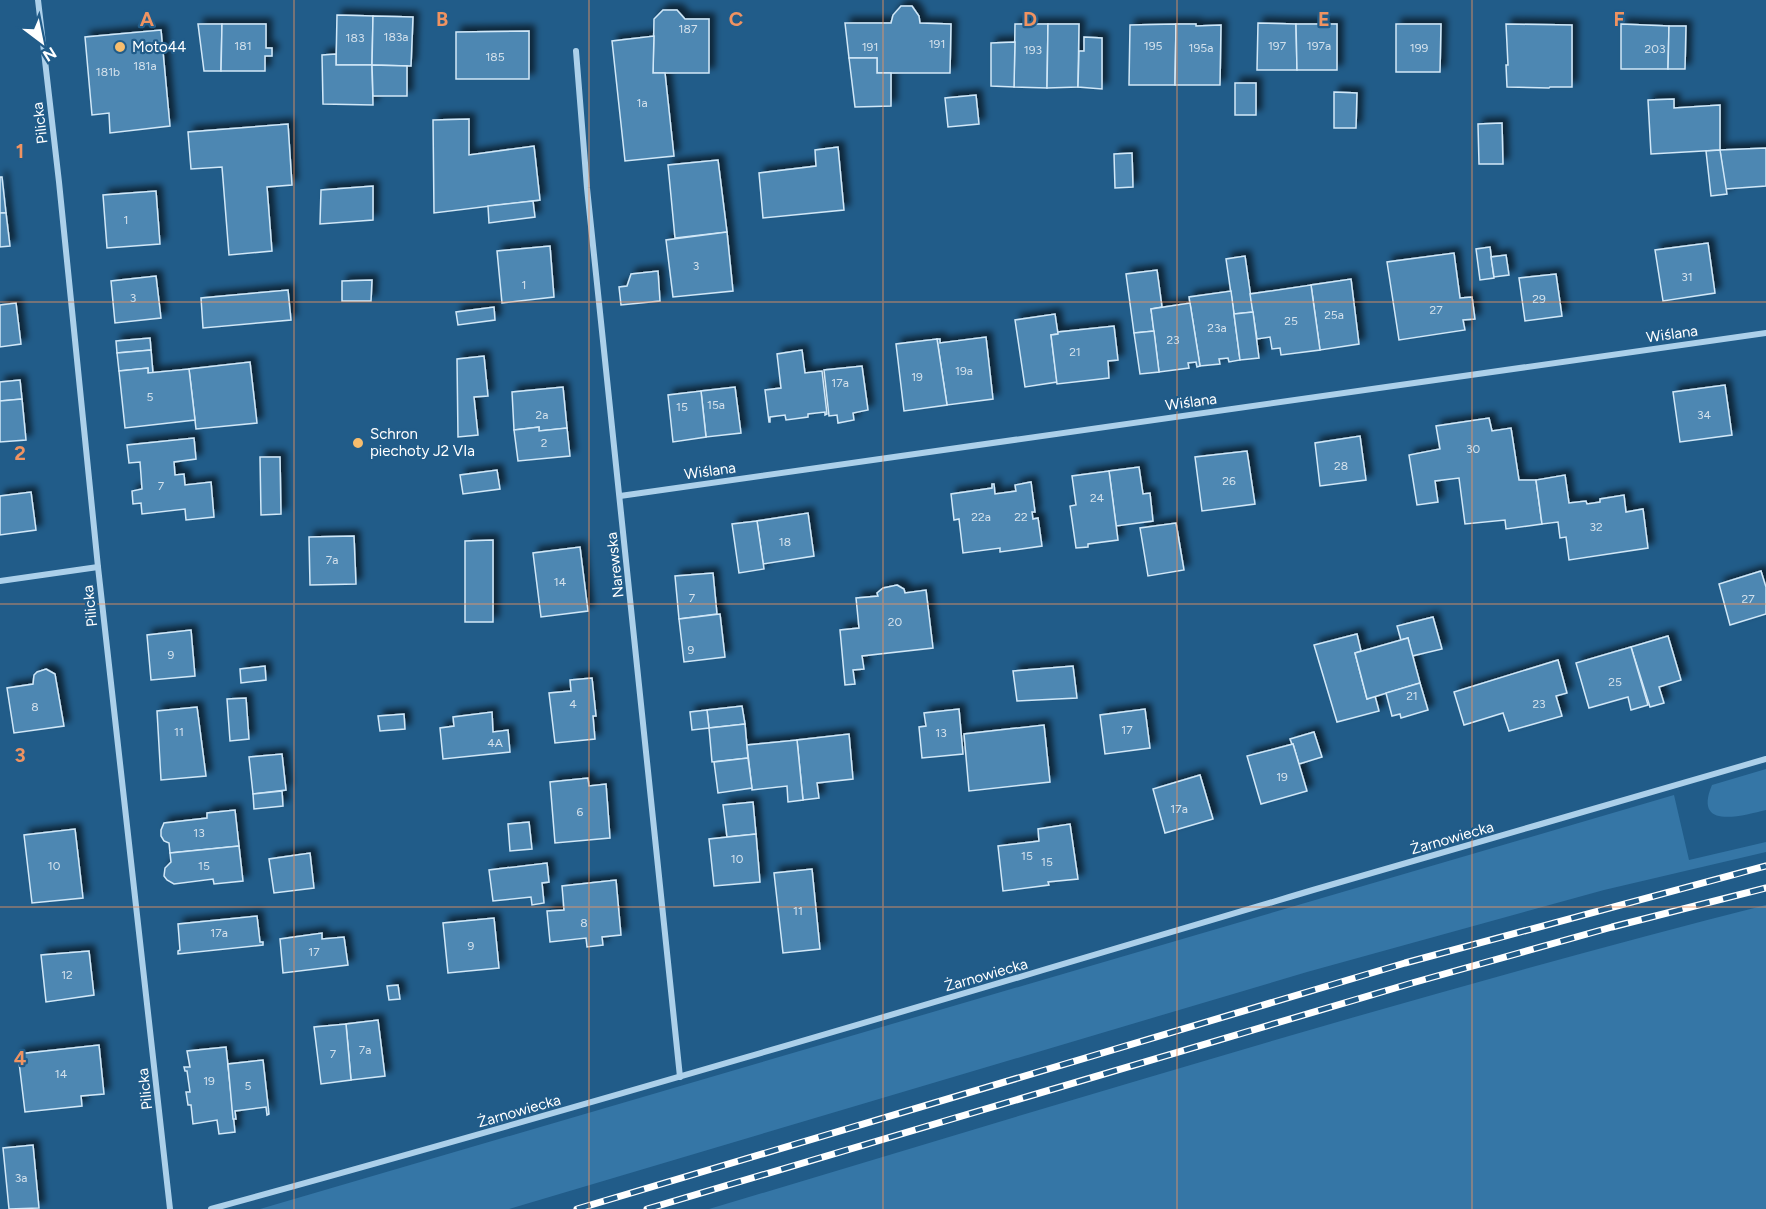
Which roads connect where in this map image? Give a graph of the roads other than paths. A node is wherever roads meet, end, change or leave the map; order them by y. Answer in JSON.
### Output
{"nodes":[{"id":1,"x":38,"y":0,"type":"edge"},
{"id":2,"x":576,"y":51,"type":"dead end"},
{"id":3,"x":1766,"y":333,"type":"edge"},
{"id":4,"x":620,"y":496,"type":"junction"},
{"id":5,"x":98,"y":567,"type":"junction"},
{"id":6,"x":0,"y":581,"type":"edge"},
{"id":7,"x":1766,"y":759,"type":"edge"},
{"id":8,"x":680,"y":1077,"type":"junction"},
{"id":9,"x":170,"y":1209,"type":"edge"},
{"id":10,"x":211,"y":1209,"type":"edge"}],
"edges":[{"from":1,"to":5,"type":"street","name":"Pilicka"},
{"from":2,"to":4,"type":"street","name":"Narewska"},
{"from":3,"to":4,"type":"street","name":"Wiślana"},
{"from":4,"to":8,"type":"street","name":"Narewska"},
{"from":5,"to":6,"type":"street"},
{"from":5,"to":9,"type":"street","name":"Pilicka"},
{"from":7,"to":8,"type":"street","name":"Żarnowiecka"},
{"from":8,"to":10,"type":"street","name":"Żarnowiecka"}]}
